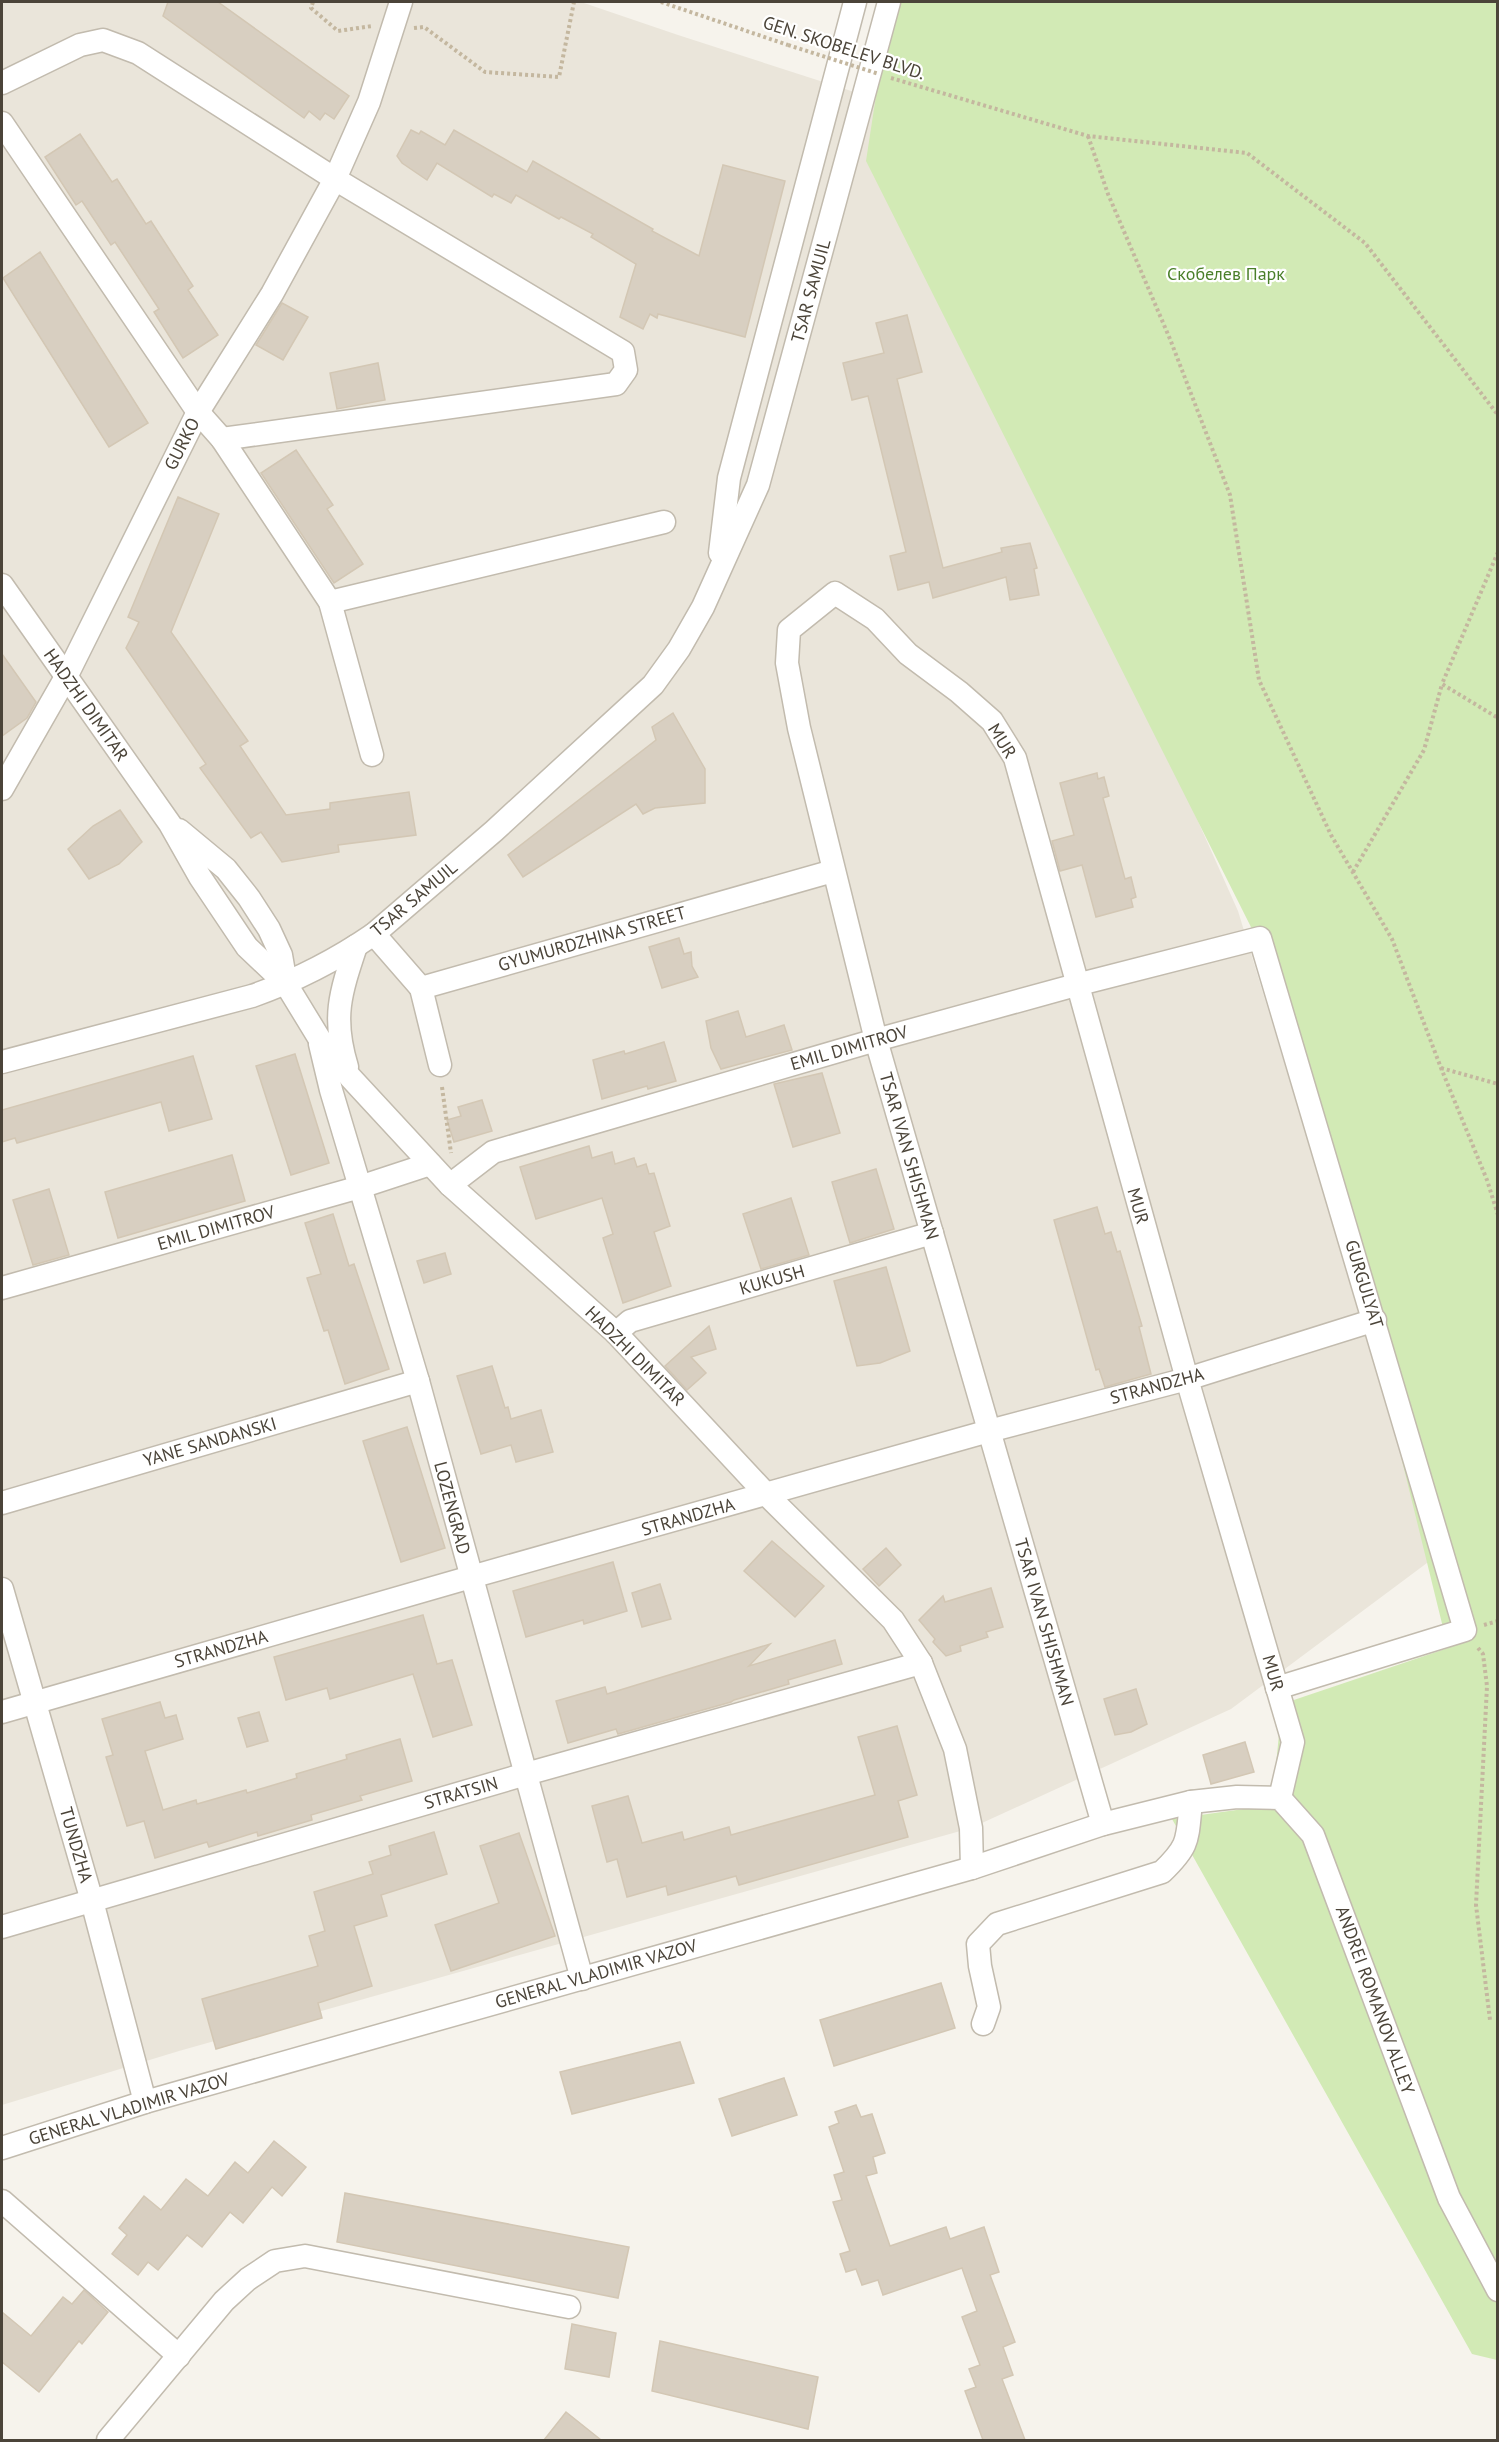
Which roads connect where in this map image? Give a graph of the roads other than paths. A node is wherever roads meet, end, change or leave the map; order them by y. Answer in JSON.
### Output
{"nodes":[{"id":1,"x":401,"y":2,"type":"edge"},
{"id":2,"x":855,"y":2,"type":"edge"},
{"id":3,"x":889,"y":2,"type":"edge"},
{"id":4,"x":2,"y":83,"type":"edge"},
{"id":5,"x":2,"y":123,"type":"edge"},
{"id":6,"x":335,"y":179,"type":"junction"},
{"id":7,"x":198,"y":412,"type":"junction"},
{"id":8,"x":222,"y":439,"type":"junction"},
{"id":9,"x":664,"y":522,"type":"dead end"},
{"id":10,"x":717,"y":575,"type":"junction"},
{"id":11,"x":2,"y":585,"type":"edge"},
{"id":12,"x":330,"y":602,"type":"junction"},
{"id":13,"x":908,"y":654,"type":"joint"},
{"id":14,"x":66,"y":677,"type":"junction"},
{"id":15,"x":372,"y":755,"type":"dead end"},
{"id":16,"x":2,"y":789,"type":"edge"},
{"id":17,"x":833,"y":871,"type":"junction"},
{"id":18,"x":1260,"y":938,"type":"joint"},
{"id":19,"x":365,"y":940,"type":"junction"},
{"id":20,"x":286,"y":984,"type":"junction"},
{"id":21,"x":1076,"y":985,"type":"junction"},
{"id":22,"x":421,"y":988,"type":"junction"},
{"id":23,"x":319,"y":1038,"type":"junction"},
{"id":24,"x":876,"y":1040,"type":"junction"},
{"id":25,"x":2,"y":1062,"type":"edge"},
{"id":26,"x":440,"y":1065,"type":"road end"},
{"id":27,"x":350,"y":1077,"type":"junction"},
{"id":28,"x":430,"y":1164,"type":"junction"},
{"id":29,"x":453,"y":1183,"type":"junction"},
{"id":30,"x":360,"y":1187,"type":"junction"},
{"id":31,"x":932,"y":1233,"type":"junction"},
{"id":32,"x":2,"y":1288,"type":"edge"},
{"id":33,"x":1375,"y":1320,"type":"junction"},
{"id":34,"x":616,"y":1333,"type":"junction"},
{"id":35,"x":1187,"y":1378,"type":"junction"},
{"id":36,"x":418,"y":1381,"type":"junction"},
{"id":37,"x":989,"y":1431,"type":"junction"},
{"id":38,"x":767,"y":1495,"type":"junction"},
{"id":39,"x":2,"y":1503,"type":"edge"},
{"id":40,"x":471,"y":1577,"type":"junction"},
{"id":41,"x":2,"y":1589,"type":"edge"},
{"id":42,"x":921,"y":1663,"type":"junction"},
{"id":43,"x":1277,"y":1688,"type":"junction"},
{"id":44,"x":34,"y":1702,"type":"junction"},
{"id":45,"x":2,"y":1712,"type":"edge"},
{"id":46,"x":526,"y":1774,"type":"junction"},
{"id":47,"x":1280,"y":1798,"type":"junction"},
{"id":48,"x":1191,"y":1803,"type":"junction"},
{"id":49,"x":1103,"y":1824,"type":"junction"},
{"id":50,"x":972,"y":1868,"type":"junction"},
{"id":51,"x":92,"y":1901,"type":"junction"},
{"id":52,"x":2,"y":1927,"type":"edge"},
{"id":53,"x":582,"y":1978,"type":"junction"},
{"id":54,"x":983,"y":2024,"type":"dead end"},
{"id":55,"x":145,"y":2102,"type":"junction"},
{"id":56,"x":2,"y":2148,"type":"edge"},
{"id":57,"x":2,"y":2201,"type":"edge"},
{"id":58,"x":1497,"y":2290,"type":"edge"},
{"id":59,"x":569,"y":2307,"type":"dead end"},
{"id":60,"x":179,"y":2356,"type":"junction"},
{"id":61,"x":108,"y":2440,"type":"edge"}],
"edges":[{"from":1,"to":6,"type":"street","name":"GURKO"},
{"from":2,"to":10,"type":"street","name":"TSAR SAMUIL"},
{"from":3,"to":10,"type":"street","name":"TSAR SAMUIL"},
{"from":4,"to":6,"type":"street"},
{"from":5,"to":7,"type":"street"},
{"from":6,"to":7,"type":"street","name":"GURKO"},
{"from":6,"to":8,"type":"street"},
{"from":7,"to":8,"type":"street"},
{"from":7,"to":14,"type":"street","name":"GURKO"},
{"from":8,"to":12,"type":"street"},
{"from":9,"to":12,"type":"street"},
{"from":10,"to":19,"type":"street","name":"TSAR SAMUIL"},
{"from":11,"to":14,"type":"street","name":"HADZHI DIMITAR"},
{"from":12,"to":15,"type":"street"},
{"from":13,"to":17,"type":"street","name":"TSAR IVAN SHISHMAN"},
{"from":13,"to":21,"type":"street","name":"MUR"},
{"from":14,"to":16,"type":"street","name":"GURKO"},
{"from":14,"to":20,"type":"street","name":"HADZHI DIMITAR"},
{"from":17,"to":22,"type":"street","name":"GYUMURDZHINA STREET"},
{"from":17,"to":24,"type":"street","name":"TSAR IVAN SHISHMAN"},
{"from":18,"to":21,"type":"street","name":"EMIL DIMITROV"},
{"from":18,"to":33,"type":"street","name":"GURGULYAT"},
{"from":19,"to":20,"type":"street","name":"TSAR SAMUIL"},
{"from":19,"to":22,"type":"street"},
{"from":19,"to":27,"type":"street"},
{"from":20,"to":23,"type":"street","name":"HADZHI DIMITAR"},
{"from":20,"to":25,"type":"street","name":"TSAR SAMUIL"},
{"from":21,"to":24,"type":"street","name":"EMIL DIMITROV"},
{"from":21,"to":35,"type":"street","name":"MUR"},
{"from":22,"to":26,"type":"street"},
{"from":23,"to":27,"type":"street","name":"HADZHI DIMITAR"},
{"from":23,"to":30,"type":"street","name":"LOZENGRAD"},
{"from":24,"to":29,"type":"street","name":"EMIL DIMITROV"},
{"from":24,"to":31,"type":"street","name":"TSAR IVAN SHISHMAN"},
{"from":27,"to":28,"type":"street","name":"HADZHI DIMITAR"},
{"from":28,"to":29,"type":"street","name":"HADZHI DIMITAR"},
{"from":28,"to":30,"type":"street","name":"EMIL DIMITROV"},
{"from":29,"to":34,"type":"street","name":"HADZHI DIMITAR"},
{"from":30,"to":32,"type":"street","name":"EMIL DIMITROV"},
{"from":30,"to":36,"type":"street","name":"LOZENGRAD"},
{"from":31,"to":34,"type":"street","name":"KUKUSH"},
{"from":31,"to":37,"type":"street","name":"TSAR IVAN SHISHMAN"},
{"from":33,"to":35,"type":"street","name":"STRANDZHA"},
{"from":33,"to":43,"type":"street","name":"GURGULYAT"},
{"from":34,"to":38,"type":"street","name":"HADZHI DIMITAR"},
{"from":35,"to":37,"type":"street","name":"STRANDZHA"},
{"from":35,"to":43,"type":"street","name":"MUR"},
{"from":36,"to":39,"type":"street","name":"YANE SANDANSKI"},
{"from":36,"to":40,"type":"street","name":"LOZENGRAD"},
{"from":37,"to":38,"type":"street","name":"STRANDZHA"},
{"from":37,"to":49,"type":"street","name":"TSAR IVAN SHISHMAN"},
{"from":38,"to":40,"type":"street","name":"STRANDZHA"},
{"from":38,"to":42,"type":"street","name":"HADZHI DIMITAR"},
{"from":40,"to":44,"type":"street","name":"STRANDZHA"},
{"from":40,"to":46,"type":"street","name":"LOZENGRAD"},
{"from":41,"to":44,"type":"street","name":"TUNDZHA"},
{"from":42,"to":46,"type":"street","name":"STRATSIN"},
{"from":42,"to":50,"type":"street","name":"HADZHI DIMITAR"},
{"from":43,"to":47,"type":"street","name":"MUR"},
{"from":44,"to":45,"type":"street","name":"STRANDZHA"},
{"from":44,"to":51,"type":"street","name":"TUNDZHA"},
{"from":46,"to":51,"type":"street","name":"STRATSIN"},
{"from":46,"to":53,"type":"street","name":"LOZENGRAD"},
{"from":47,"to":48,"type":"street"},
{"from":47,"to":58,"type":"street","name":"ANDREI ROMANOV ALLEY"},
{"from":48,"to":49,"type":"street","name":"GENERAL VLADIMIR VAZOV"},
{"from":48,"to":54,"type":"street"},
{"from":49,"to":50,"type":"street","name":"GENERAL VLADIMIR VAZOV"},
{"from":50,"to":53,"type":"street","name":"GENERAL VLADIMIR VAZOV"},
{"from":51,"to":52,"type":"street","name":"STRATSIN"},
{"from":51,"to":55,"type":"street","name":"TUNDZHA"},
{"from":53,"to":55,"type":"street","name":"GENERAL VLADIMIR VAZOV"},
{"from":55,"to":56,"type":"street","name":"GENERAL VLADIMIR VAZOV"},
{"from":57,"to":60,"type":"street"},
{"from":59,"to":60,"type":"street"},
{"from":60,"to":61,"type":"street"}]}
